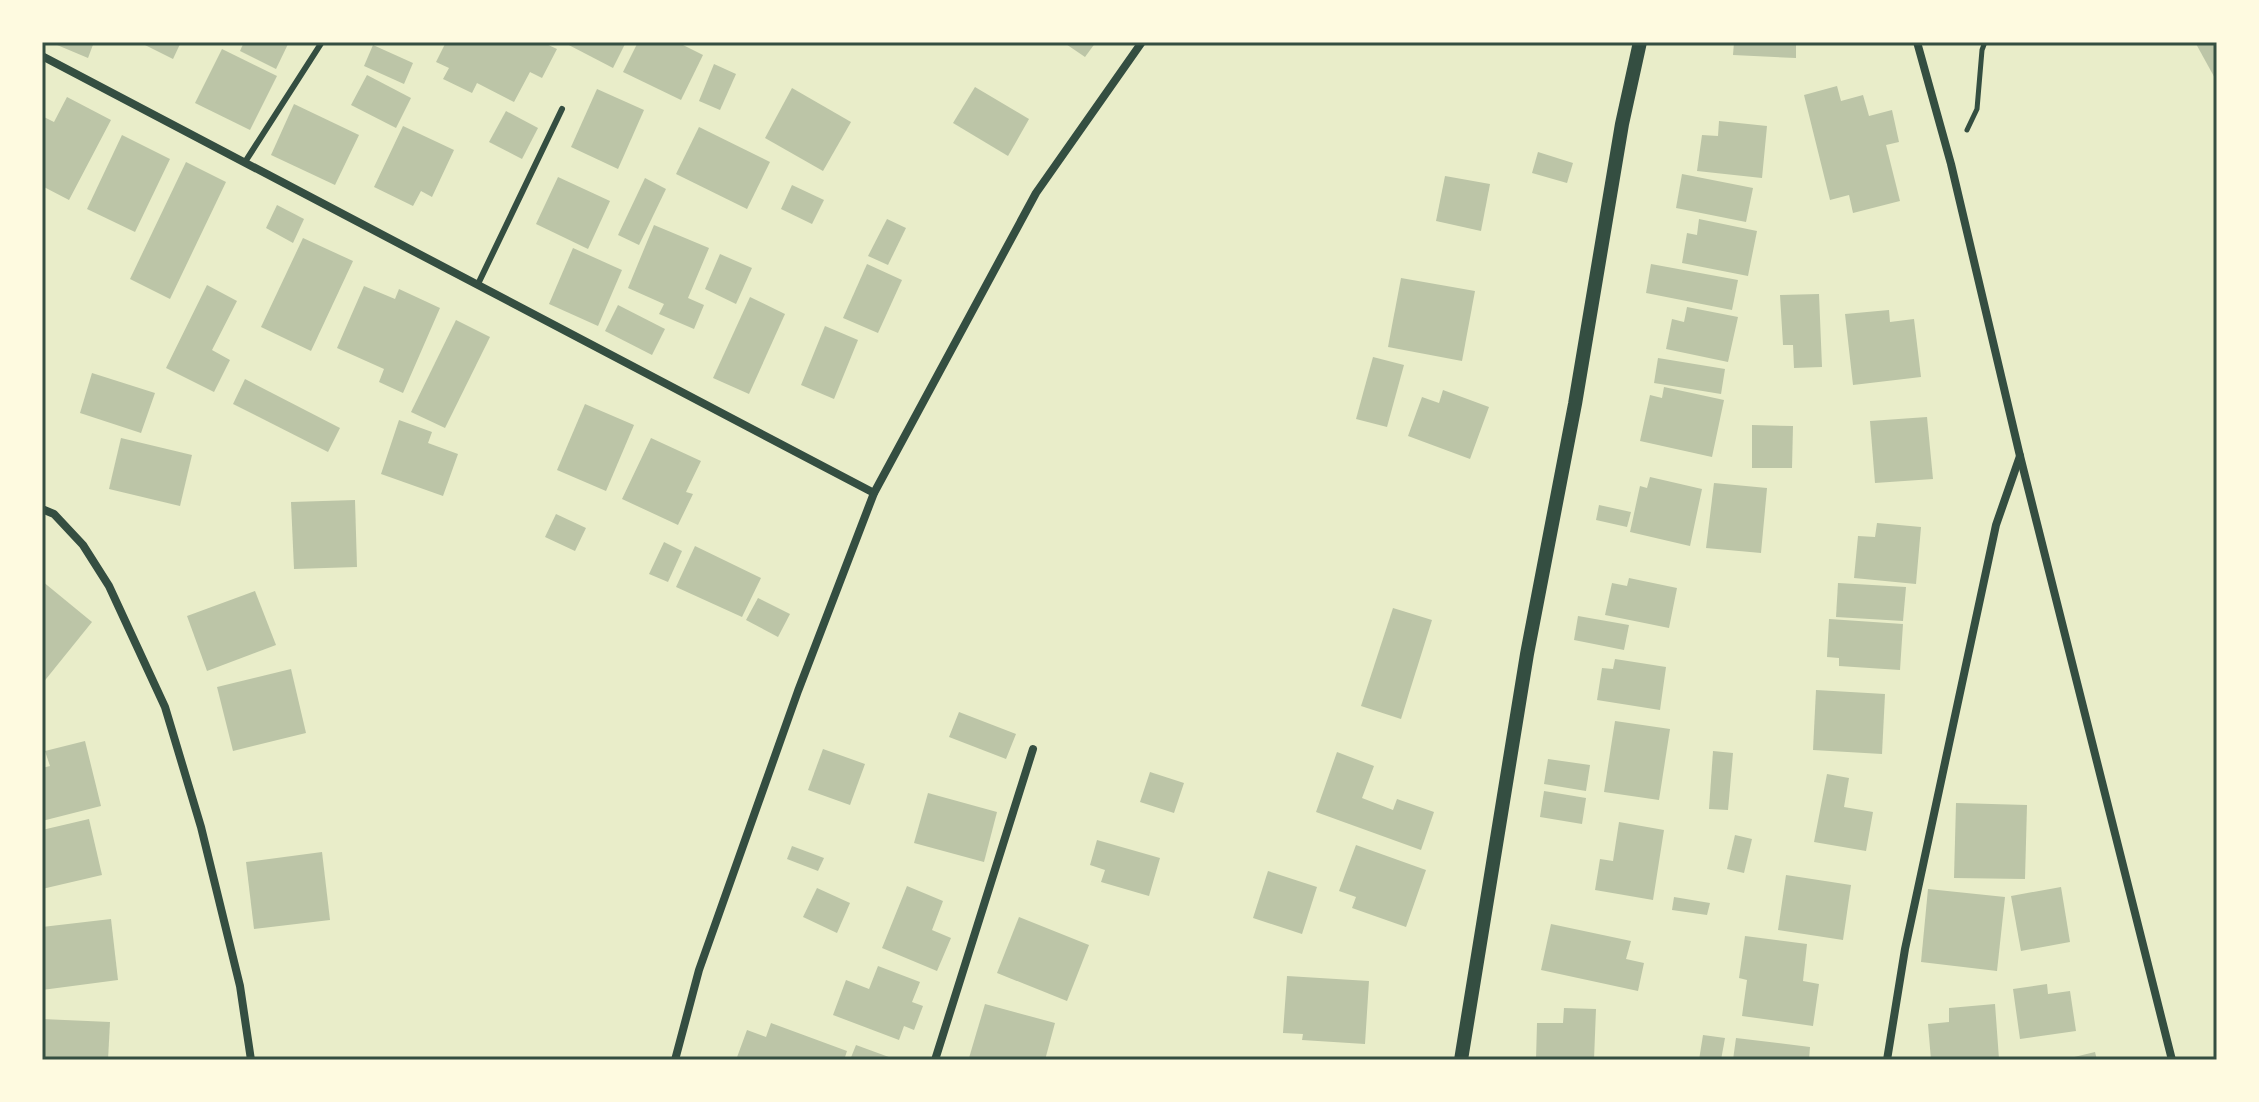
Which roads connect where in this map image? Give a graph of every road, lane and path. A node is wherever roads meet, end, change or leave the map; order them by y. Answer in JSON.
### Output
{"nodes":[{"id":1,"x":322,"y":42,"type":"edge"},
{"id":2,"x":1142,"y":42,"type":"edge"},
{"id":3,"x":1640,"y":42,"type":"edge"},
{"id":4,"x":1917,"y":42,"type":"edge"},
{"id":5,"x":1985,"y":42,"type":"edge"},
{"id":6,"x":42,"y":56,"type":"edge"},
{"id":7,"x":562,"y":109,"type":"dead end"},
{"id":8,"x":245,"y":162,"type":"junction"},
{"id":9,"x":1951,"y":164,"type":"junction"},
{"id":10,"x":478,"y":284,"type":"junction"},
{"id":11,"x":2020,"y":456,"type":"junction"},
{"id":12,"x":874,"y":493,"type":"junction"},
{"id":13,"x":42,"y":509,"type":"edge"},
{"id":14,"x":1033,"y":749,"type":"dead end"},
{"id":15,"x":251,"y":1060,"type":"edge"},
{"id":16,"x":675,"y":1060,"type":"edge"},
{"id":17,"x":935,"y":1060,"type":"edge"},
{"id":18,"x":1461,"y":1060,"type":"edge"},
{"id":19,"x":1887,"y":1060,"type":"edge"},
{"id":20,"x":2172,"y":1060,"type":"edge"}],
"edges":[{"from":1,"to":8,"type":"lane"},
{"from":2,"to":12,"type":"street"},
{"from":3,"to":18,"type":"street"},
{"from":4,"to":9,"type":"street"},
{"from":5,"to":9,"type":"path"},
{"from":6,"to":8,"type":"street"},
{"from":7,"to":10,"type":"lane"},
{"from":8,"to":10,"type":"street"},
{"from":9,"to":11,"type":"street"},
{"from":10,"to":12,"type":"street"},
{"from":11,"to":19,"type":"street"},
{"from":11,"to":20,"type":"street"},
{"from":12,"to":16,"type":"street"},
{"from":13,"to":15,"type":"street"},
{"from":14,"to":17,"type":"street"}]}
